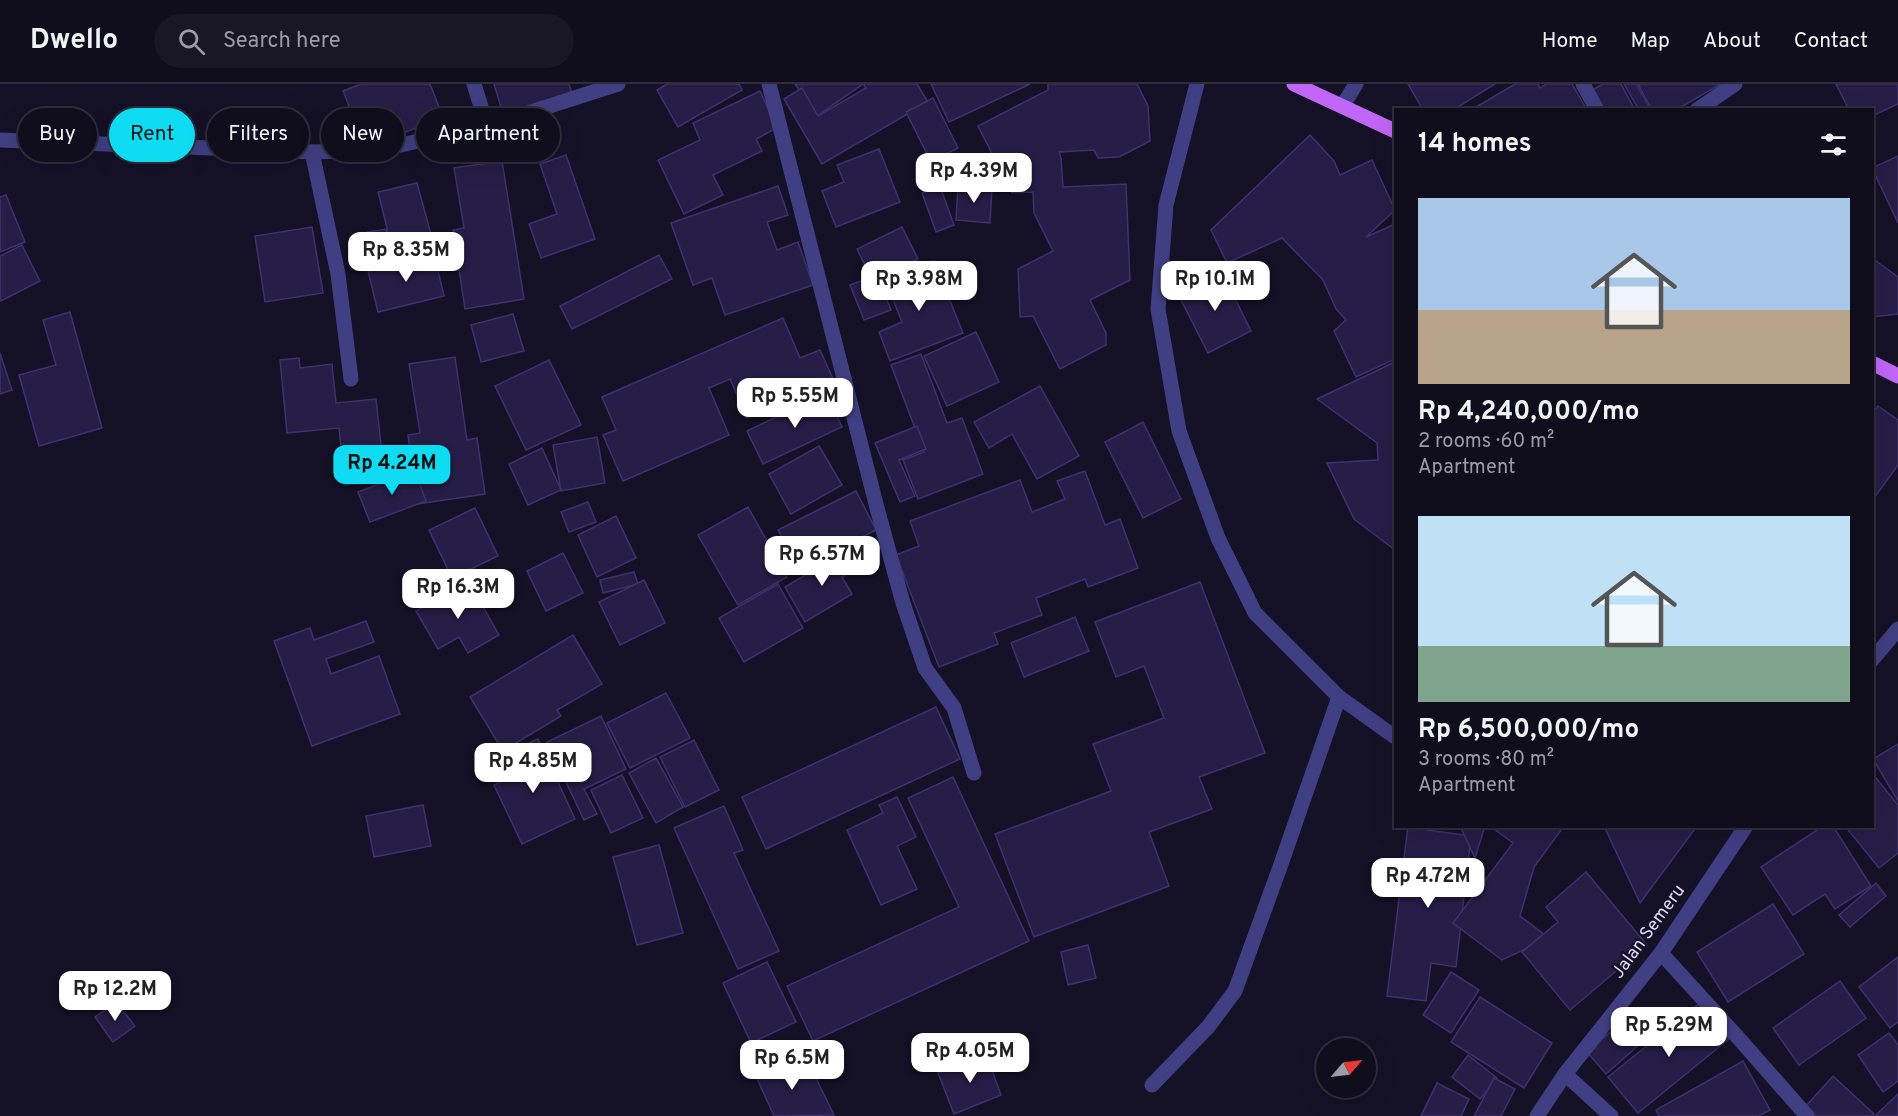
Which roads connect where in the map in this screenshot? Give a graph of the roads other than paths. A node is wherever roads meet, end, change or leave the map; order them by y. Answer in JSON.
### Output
{"nodes":[{"id":1,"x":474,"y":84,"type":"edge"},
{"id":2,"x":618,"y":84,"type":"edge"},
{"id":3,"x":769,"y":84,"type":"edge"},
{"id":4,"x":1197,"y":84,"type":"edge"},
{"id":5,"x":1294,"y":84,"type":"edge"},
{"id":6,"x":1356,"y":84,"type":"edge"},
{"id":7,"x":1583,"y":84,"type":"edge"},
{"id":8,"x":1735,"y":84,"type":"edge"},
{"id":9,"x":1343,"y":105,"type":"junction"},
{"id":10,"x":481,"y":108,"type":"edge"},
{"id":11,"x":543,"y":108,"type":"edge"},
{"id":12,"x":1596,"y":108,"type":"edge"},
{"id":13,"x":1700,"y":108,"type":"edge"},
{"id":14,"x":1394,"y":130,"type":"edge"},
{"id":15,"x":0,"y":140,"type":"edge"},
{"id":16,"x":416,"y":142,"type":"edge"},
{"id":17,"x":312,"y":152,"type":"junction"},
{"id":18,"x":1874,"y":364,"type":"edge"},
{"id":19,"x":1898,"y":376,"type":"edge"},
{"id":20,"x":351,"y":379,"type":"dead end"},
{"id":21,"x":1898,"y":629,"type":"edge"},
{"id":22,"x":1874,"y":658,"type":"edge"},
{"id":23,"x":1339,"y":697,"type":"junction"},
{"id":24,"x":1394,"y":736,"type":"edge"},
{"id":25,"x":974,"y":774,"type":"dead end"},
{"id":26,"x":1745,"y":828,"type":"edge"},
{"id":27,"x":1661,"y":953,"type":"junction"},
{"id":28,"x":1565,"y":1074,"type":"junction"},
{"id":29,"x":1152,"y":1085,"type":"dead end"},
{"id":30,"x":1537,"y":1116,"type":"edge"},
{"id":31,"x":1611,"y":1116,"type":"edge"},
{"id":32,"x":1807,"y":1116,"type":"edge"}],
"edges":[{"from":1,"to":10,"type":"street"},
{"from":2,"to":11,"type":"street"},
{"from":3,"to":25,"type":"street"},
{"from":4,"to":23,"type":"street"},
{"from":5,"to":9,"type":"main road"},
{"from":6,"to":9,"type":"street"},
{"from":7,"to":12,"type":"street"},
{"from":8,"to":13,"type":"street"},
{"from":9,"to":14,"type":"main road"},
{"from":15,"to":17,"type":"street"},
{"from":16,"to":17,"type":"street"},
{"from":17,"to":20,"type":"street"},
{"from":18,"to":19,"type":"main road"},
{"from":21,"to":22,"type":"street"},
{"from":23,"to":24,"type":"street"},
{"from":23,"to":29,"type":"street"},
{"from":26,"to":27,"type":"street","name":"Jalan Semeru"},
{"from":27,"to":28,"type":"street","name":"Jalan Semeru"},
{"from":27,"to":32,"type":"street"},
{"from":28,"to":30,"type":"street","name":"Jalan Semeru"},
{"from":28,"to":31,"type":"street"}]}
